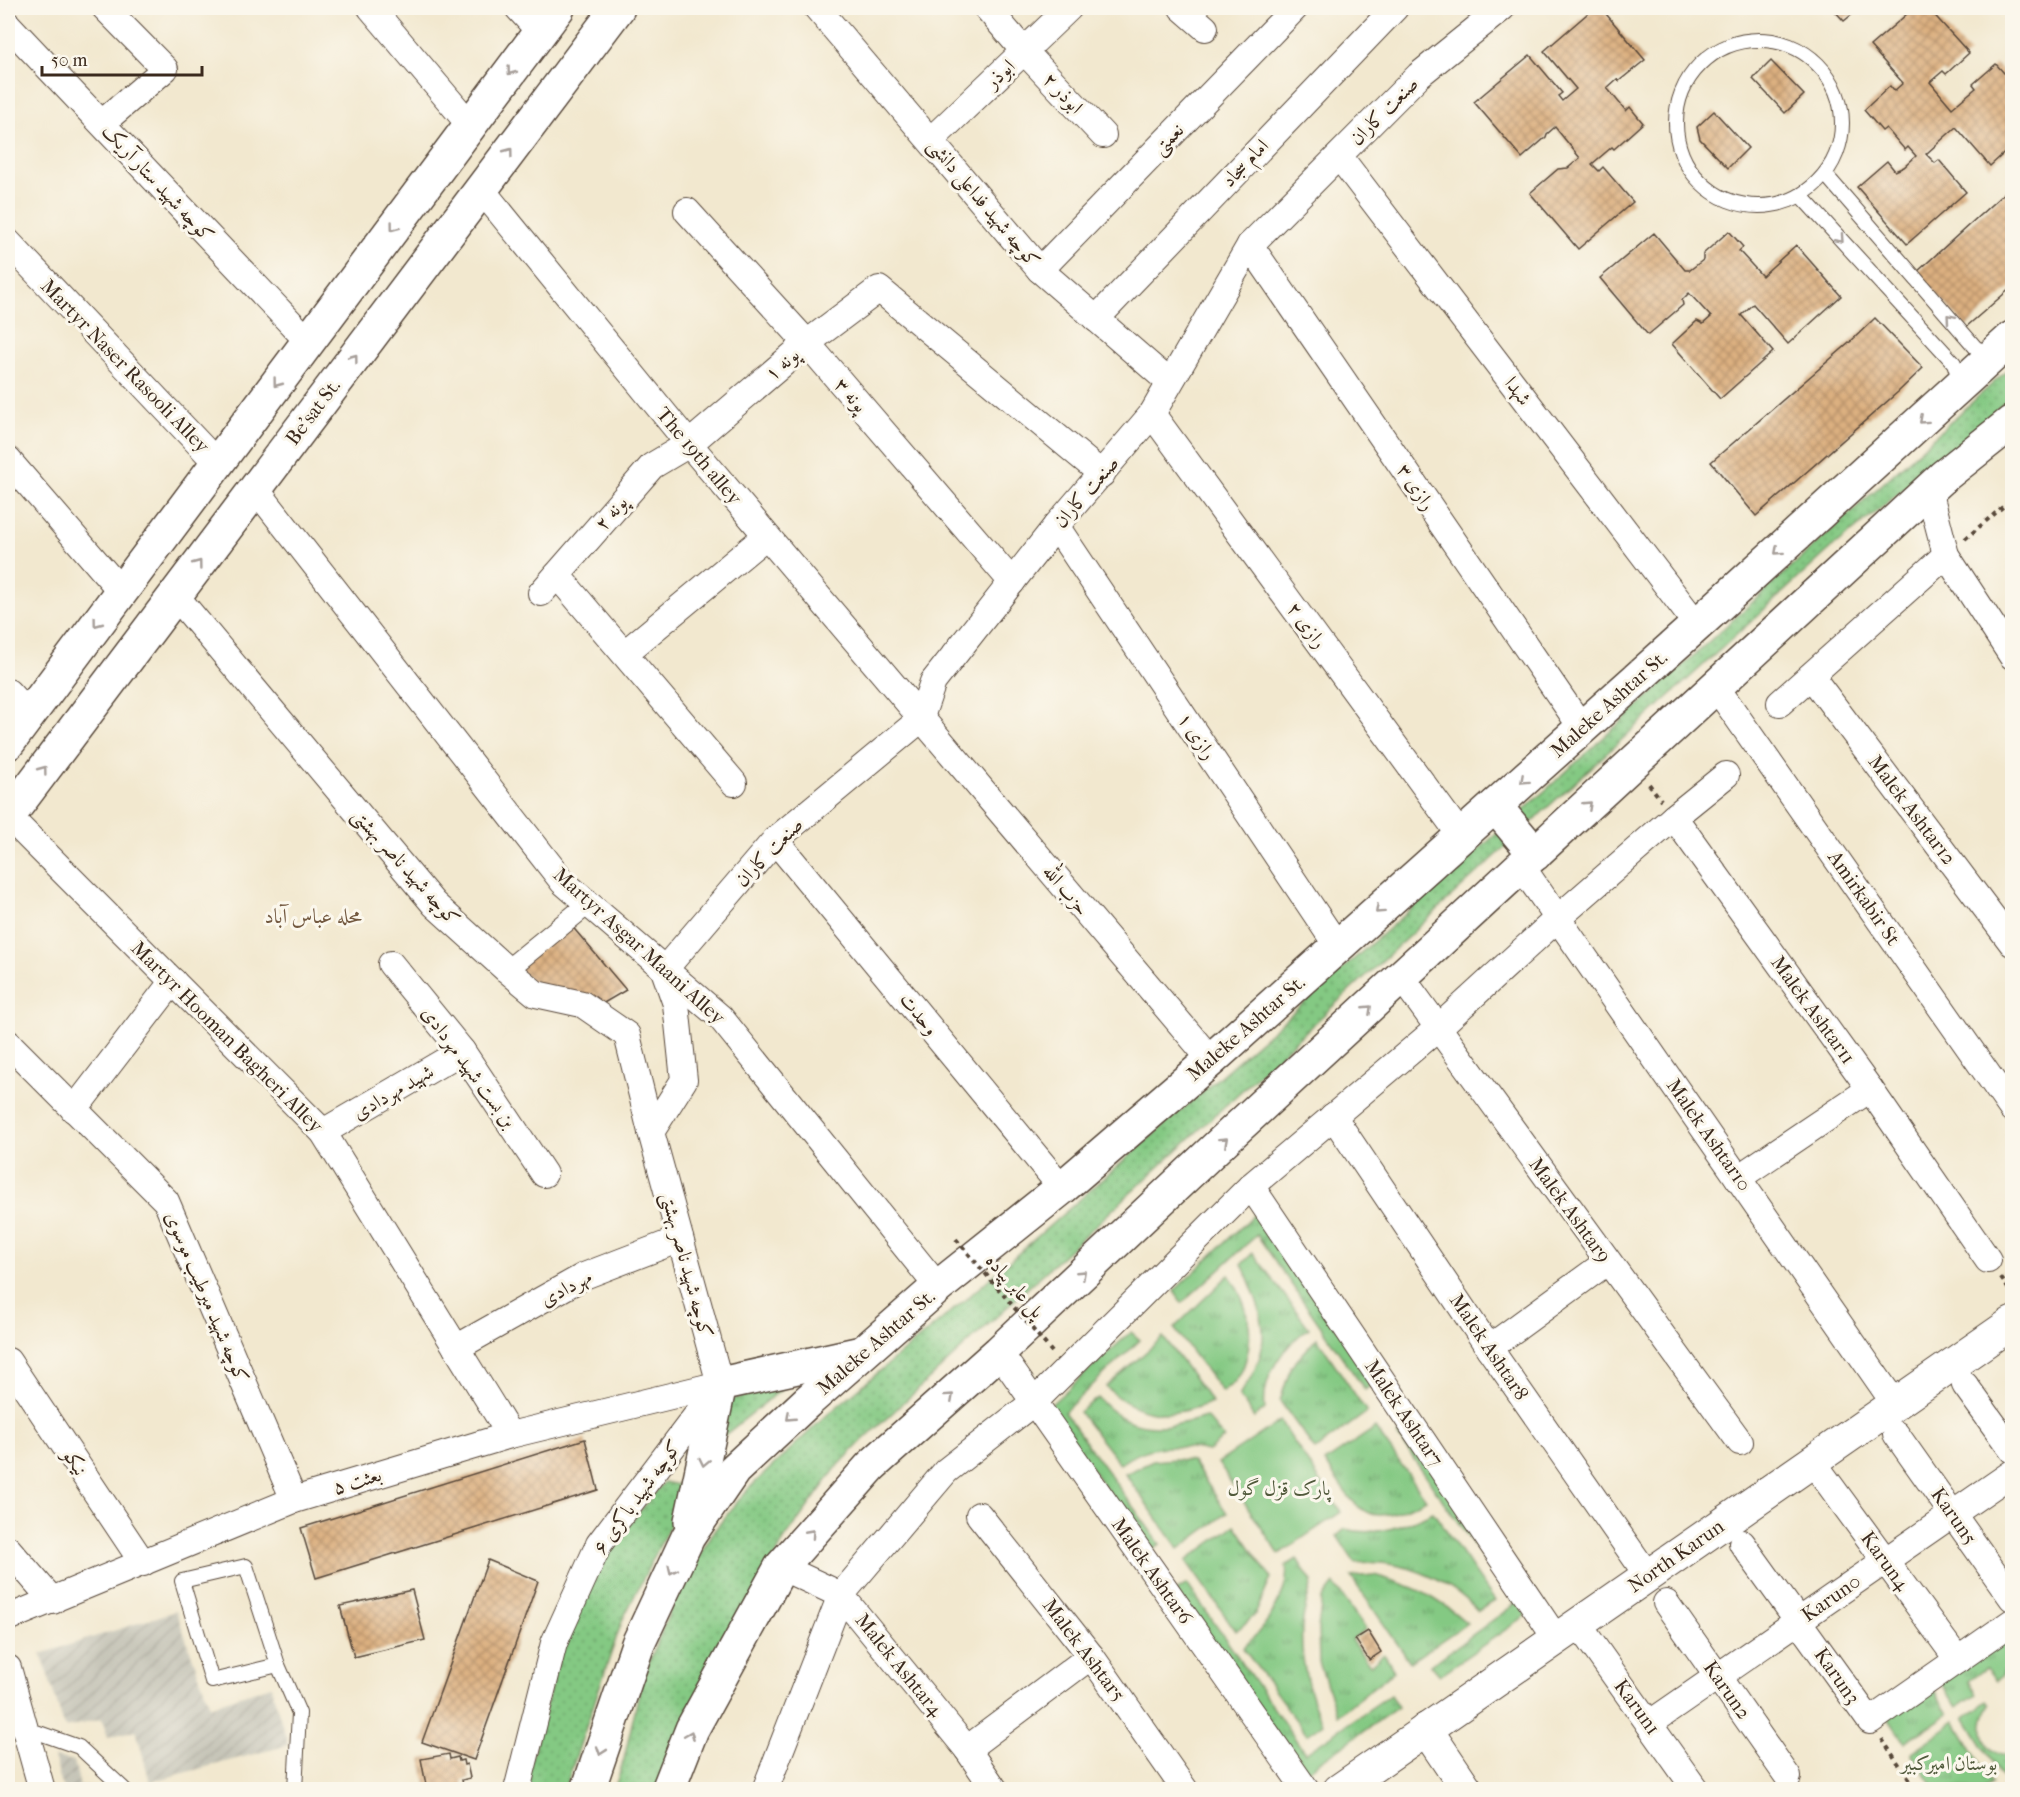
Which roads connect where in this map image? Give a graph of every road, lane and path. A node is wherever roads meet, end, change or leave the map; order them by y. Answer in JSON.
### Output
{"nodes":[{"id":1,"x":105,"y":8,"type":"edge"},
{"id":2,"x":371,"y":8,"type":"edge"},
{"id":3,"x":518,"y":8,"type":"edge"},
{"id":4,"x":618,"y":8,"type":"edge"},
{"id":5,"x":817,"y":8,"type":"edge"},
{"id":6,"x":987,"y":8,"type":"edge"},
{"id":7,"x":1069,"y":8,"type":"edge"},
{"id":8,"x":1182,"y":8,"type":"edge"},
{"id":9,"x":1295,"y":8,"type":"edge"},
{"id":10,"x":1395,"y":8,"type":"edge"},
{"id":11,"x":1502,"y":8,"type":"edge"},
{"id":12,"x":549,"y":20,"type":"edge"},
{"id":13,"x":8,"y":25,"type":"edge"},
{"id":14,"x":1205,"y":28,"type":"dead end"},
{"id":15,"x":1024,"y":51,"type":"junction"},
{"id":16,"x":102,"y":123,"type":"junction"},
{"id":17,"x":470,"y":125,"type":"junction"},
{"id":18,"x":1103,"y":135,"type":"dead end"},
{"id":19,"x":931,"y":140,"type":"junction"},
{"id":20,"x":1340,"y":156,"type":"junction"},
{"id":21,"x":1825,"y":174,"type":"junction"},
{"id":22,"x":481,"y":189,"type":"junction"},
{"id":23,"x":1801,"y":196,"type":"junction"},
{"id":24,"x":687,"y":212,"type":"dead end"},
{"id":25,"x":8,"y":242,"type":"edge"},
{"id":26,"x":1250,"y":245,"type":"junction"},
{"id":27,"x":1040,"y":270,"type":"junction"},
{"id":28,"x":349,"y":287,"type":"junction"},
{"id":29,"x":384,"y":318,"type":"junction"},
{"id":30,"x":1096,"y":319,"type":"junction"},
{"id":31,"x":308,"y":341,"type":"junction"},
{"id":32,"x":807,"y":343,"type":"junction"},
{"id":33,"x":2003,"y":347,"type":"edge"},
{"id":34,"x":1169,"y":382,"type":"junction"},
{"id":35,"x":1961,"y":385,"type":"junction"},
{"id":36,"x":1152,"y":414,"type":"junction"},
{"id":37,"x":2013,"y":422,"type":"edge"},
{"id":38,"x":689,"y":444,"type":"junction"},
{"id":39,"x":8,"y":460,"type":"edge"},
{"id":40,"x":217,"y":463,"type":"junction"},
{"id":41,"x":1102,"y":474,"type":"junction"},
{"id":42,"x":255,"y":489,"type":"junction"},
{"id":43,"x":1929,"y":490,"type":"junction"},
{"id":44,"x":2013,"y":499,"type":"edge"},
{"id":45,"x":1056,"y":526,"type":"junction"},
{"id":46,"x":766,"y":536,"type":"junction"},
{"id":47,"x":1946,"y":555,"type":"junction"},
{"id":48,"x":1012,"y":582,"type":"junction"},
{"id":49,"x":121,"y":591,"type":"junction"},
{"id":50,"x":175,"y":595,"type":"junction"},
{"id":51,"x":1696,"y":625,"type":"junction"},
{"id":52,"x":625,"y":653,"type":"junction"},
{"id":53,"x":2013,"y":656,"type":"edge"},
{"id":54,"x":1811,"y":676,"type":"junction"},
{"id":55,"x":1716,"y":687,"type":"junction"},
{"id":56,"x":18,"y":703,"type":"edge"},
{"id":57,"x":1780,"y":703,"type":"dead end"},
{"id":58,"x":920,"y":720,"type":"junction"},
{"id":59,"x":1582,"y":728,"type":"junction"},
{"id":60,"x":8,"y":743,"type":"edge"},
{"id":61,"x":1633,"y":763,"type":"junction"},
{"id":62,"x":1726,"y":775,"type":"dead end"},
{"id":63,"x":735,"y":783,"type":"dead end"},
{"id":64,"x":1495,"y":806,"type":"junction"},
{"id":65,"x":8,"y":816,"type":"edge"},
{"id":66,"x":1674,"y":817,"type":"junction"},
{"id":67,"x":1461,"y":836,"type":"junction"},
{"id":68,"x":775,"y":840,"type":"junction"},
{"id":69,"x":1529,"y":860,"type":"junction"},
{"id":70,"x":588,"y":904,"type":"junction"},
{"id":71,"x":1558,"y":918,"type":"junction"},
{"id":72,"x":2013,"y":943,"type":"edge"},
{"id":73,"x":1338,"y":947,"type":"junction"},
{"id":74,"x":391,"y":964,"type":"dead end"},
{"id":75,"x":507,"y":970,"type":"junction"},
{"id":76,"x":664,"y":970,"type":"junction"},
{"id":77,"x":1402,"y":978,"type":"junction"},
{"id":78,"x":172,"y":981,"type":"junction"},
{"id":79,"x":1438,"y":1028,"type":"junction"},
{"id":80,"x":8,"y":1043,"type":"edge"},
{"id":81,"x":462,"y":1051,"type":"junction"},
{"id":82,"x":1211,"y":1060,"type":"junction"},
{"id":83,"x":1870,"y":1089,"type":"junction"},
{"id":84,"x":2013,"y":1109,"type":"edge"},
{"id":85,"x":74,"y":1110,"type":"junction"},
{"id":86,"x":1333,"y":1116,"type":"junction"},
{"id":87,"x":323,"y":1132,"type":"junction"},
{"id":88,"x":651,"y":1132,"type":"junction"},
{"id":89,"x":544,"y":1174,"type":"dead end"},
{"id":90,"x":1738,"y":1178,"type":"junction"},
{"id":91,"x":1251,"y":1186,"type":"junction"},
{"id":92,"x":1062,"y":1188,"type":"junction"},
{"id":93,"x":680,"y":1239,"type":"junction"},
{"id":94,"x":956,"y":1239,"type":"dead end"},
{"id":95,"x":1988,"y":1260,"type":"dead end"},
{"id":96,"x":1607,"y":1262,"type":"junction"},
{"id":97,"x":939,"y":1287,"type":"junction"},
{"id":98,"x":2013,"y":1323,"type":"edge"},
{"id":99,"x":456,"y":1348,"type":"junction"},
{"id":100,"x":1489,"y":1348,"type":"junction"},
{"id":101,"x":866,"y":1352,"type":"junction"},
{"id":102,"x":999,"y":1352,"type":"junction"},
{"id":103,"x":1052,"y":1352,"type":"dead end"},
{"id":104,"x":8,"y":1361,"type":"edge"},
{"id":105,"x":720,"y":1384,"type":"junction"},
{"id":106,"x":1965,"y":1385,"type":"dead end"},
{"id":107,"x":1034,"y":1402,"type":"junction"},
{"id":108,"x":1896,"y":1419,"type":"junction"},
{"id":109,"x":510,"y":1435,"type":"junction"},
{"id":110,"x":1740,"y":1442,"type":"dead end"},
{"id":111,"x":2013,"y":1450,"type":"edge"},
{"id":112,"x":1813,"y":1462,"type":"junction"},
{"id":113,"x":2013,"y":1473,"type":"edge"},
{"id":114,"x":294,"y":1500,"type":"junction"},
{"id":115,"x":1952,"y":1514,"type":"junction"},
{"id":116,"x":979,"y":1515,"type":"dead end"},
{"id":117,"x":688,"y":1537,"type":"junction"},
{"id":118,"x":1742,"y":1543,"type":"dead end"},
{"id":119,"x":8,"y":1549,"type":"edge"},
{"id":120,"x":1884,"y":1561,"type":"junction"},
{"id":121,"x":143,"y":1563,"type":"junction"},
{"id":122,"x":780,"y":1567,"type":"junction"},
{"id":123,"x":1648,"y":1576,"type":"junction"},
{"id":124,"x":841,"y":1595,"type":"junction"},
{"id":125,"x":2013,"y":1598,"type":"edge"},
{"id":126,"x":53,"y":1600,"type":"junction"},
{"id":127,"x":1666,"y":1603,"type":"dead end"},
{"id":128,"x":8,"y":1618,"type":"edge"},
{"id":129,"x":1798,"y":1621,"type":"junction"},
{"id":130,"x":2013,"y":1622,"type":"edge"},
{"id":131,"x":1567,"y":1632,"type":"junction"},
{"id":132,"x":1091,"y":1656,"type":"junction"},
{"id":133,"x":1958,"y":1660,"type":"junction"},
{"id":134,"x":278,"y":1665,"type":"junction"},
{"id":135,"x":8,"y":1668,"type":"edge"},
{"id":136,"x":1718,"y":1676,"type":"junction"},
{"id":137,"x":1870,"y":1721,"type":"junction"},
{"id":138,"x":1649,"y":1724,"type":"junction"},
{"id":139,"x":25,"y":1728,"type":"junction"},
{"id":140,"x":1426,"y":1729,"type":"junction"},
{"id":141,"x":967,"y":1749,"type":"junction"},
{"id":142,"x":1788,"y":1777,"type":"dead end"},
{"id":143,"x":770,"y":1788,"type":"edge"},
{"id":144,"x":42,"y":1790,"type":"edge"},
{"id":145,"x":125,"y":1790,"type":"edge"},
{"id":146,"x":295,"y":1790,"type":"edge"},
{"id":147,"x":517,"y":1790,"type":"edge"},
{"id":148,"x":588,"y":1790,"type":"edge"},
{"id":149,"x":668,"y":1790,"type":"edge"},
{"id":150,"x":995,"y":1790,"type":"edge"},
{"id":151,"x":1185,"y":1790,"type":"edge"},
{"id":152,"x":1306,"y":1790,"type":"edge"},
{"id":153,"x":1339,"y":1790,"type":"edge"},
{"id":154,"x":1467,"y":1790,"type":"edge"},
{"id":155,"x":1696,"y":1790,"type":"edge"},
{"id":156,"x":1916,"y":1790,"type":"edge"}],
"edges":[{"from":1,"to":16,"type":"street"},
{"from":2,"to":17,"type":"street"},
{"from":3,"to":12,"type":"street"},
{"from":22,"to":4,"type":"main road","name":"Be'sat St.","one_way":true},
{"from":5,"to":19,"type":"street","name":"کوچه شهید فداعلی دانشی"},
{"from":6,"to":15,"type":"street","name":"ابوذر ۲"},
{"from":7,"to":15,"type":"street","name":"ابوذر"},
{"from":8,"to":14,"type":"street"},
{"from":9,"to":27,"type":"street","name":"نعمتی"},
{"from":10,"to":30,"type":"street","name":"امام سجاد"},
{"from":11,"to":20,"type":"street","name":"صنعت کاران"},
{"from":12,"to":17,"type":"main road","one_way":true},
{"from":13,"to":16,"type":"street","name":"کوچه شهید ستار آریک"},
{"from":15,"to":18,"type":"street","name":"ابوذر ۲"},
{"from":15,"to":19,"type":"street","name":"ابوذر"},
{"from":16,"to":31,"type":"street","name":"کوچه شهید ستار آریک"},
{"from":17,"to":28,"type":"main road","one_way":true},
{"from":19,"to":27,"type":"street","name":"کوچه شهید فداعلی دانشی"},
{"from":20,"to":26,"type":"street","name":"صنعت کاران"},
{"from":20,"to":51,"type":"street","name":"شهدا"},
{"from":21,"to":23,"type":"lane"},
{"from":21,"to":23,"type":"lane"},
{"from":33,"to":21,"type":"lane","one_way":true},
{"from":22,"to":29,"type":"main road","name":"Be'sat St."},
{"from":22,"to":38,"type":"street","name":"The 19th alley"},
{"from":23,"to":35,"type":"lane","one_way":true},
{"from":24,"to":32,"type":"street","name":"پونه ۳"},
{"from":25,"to":40,"type":"street","name":"Martyr Naser Rasooli Alley"},
{"from":26,"to":34,"type":"street","name":"صنعت کاران"},
{"from":26,"to":59,"type":"street","name":"رازی ۳"},
{"from":27,"to":30,"type":"street","name":"کوچه شهید فداعلی دانشی"},
{"from":28,"to":29,"type":"main road"},
{"from":28,"to":31,"type":"main road"},
{"from":42,"to":29,"type":"main road","name":"Be'sat St.","one_way":true},
{"from":30,"to":34,"type":"street","name":"کوچه شهید فداعلی دانشی"},
{"from":31,"to":40,"type":"main road","one_way":true},
{"from":32,"to":38,"type":"street","name":"پونه ۱"},
{"from":32,"to":41,"type":"street","name":"پونه ۱"},
{"from":32,"to":48,"type":"street","name":"پونه ۳"},
{"from":33,"to":35,"type":"main road","name":"Maleke Ashtar St."},
{"from":34,"to":36,"type":"street","name":"صنعت کاران"},
{"from":35,"to":51,"type":"main road","name":"Maleke Ashtar St.","one_way":true},
{"from":36,"to":41,"type":"street","name":"صنعت کاران"},
{"from":36,"to":67,"type":"street","name":"رازی ۲"},
{"from":37,"to":43,"type":"main road"},
{"from":38,"to":46,"type":"street","name":"The 19th alley"},
{"from":38,"to":52,"type":"street","name":"پونه ۲"},
{"from":39,"to":49,"type":"street"},
{"from":40,"to":49,"type":"main road"},
{"from":41,"to":45,"type":"street","name":"صنعت کاران"},
{"from":50,"to":42,"type":"main road","name":"Be'sat St.","one_way":true},
{"from":42,"to":70,"type":"street","name":"Martyr Asgar Maani Alley"},
{"from":43,"to":47,"type":"street"},
{"from":43,"to":55,"type":"main road"},
{"from":44,"to":47,"type":"path"},
{"from":45,"to":48,"type":"street","name":"صنعت کاران"},
{"from":45,"to":73,"type":"street","name":"رازی ۱"},
{"from":46,"to":52,"type":"street"},
{"from":46,"to":58,"type":"street","name":"The 19th alley"},
{"from":47,"to":53,"type":"street"},
{"from":47,"to":54,"type":"street"},
{"from":48,"to":58,"type":"street","name":"صنعت کاران"},
{"from":49,"to":56,"type":"main road","one_way":true},
{"from":65,"to":50,"type":"main road","name":"Be'sat St.","one_way":true},
{"from":50,"to":75,"type":"street","name":"کوچه شهید ناصر بهشتی"},
{"from":51,"to":59,"type":"main road","name":"Maleke Ashtar St."},
{"from":52,"to":63,"type":"street"},
{"from":54,"to":57,"type":"street"},
{"from":54,"to":72,"type":"street","name":"Malek Ashtar12"},
{"from":55,"to":61,"type":"main road"},
{"from":55,"to":84,"type":"street","name":"Amirkabir St"},
{"from":56,"to":60,"type":"main road"},
{"from":58,"to":68,"type":"street","name":"صنعت کاران"},
{"from":58,"to":82,"type":"street","name":"حزب الله"},
{"from":59,"to":64,"type":"main road","name":"Maleke Ashtar St.","one_way":true},
{"from":61,"to":66,"type":"path"},
{"from":69,"to":61,"type":"main road","one_way":true},
{"from":62,"to":66,"type":"street"},
{"from":64,"to":67,"type":"main road","name":"Maleke Ashtar St."},
{"from":64,"to":69,"type":"main road"},
{"from":65,"to":78,"type":"street","name":"Martyr Hooman Bagheri Alley"},
{"from":66,"to":71,"type":"street"},
{"from":66,"to":83,"type":"street","name":"Malek Ashtar11"},
{"from":67,"to":73,"type":"main road","name":"Maleke Ashtar St.","one_way":true},
{"from":68,"to":76,"type":"street","name":"صنعت کاران"},
{"from":68,"to":92,"type":"street","name":"وحدت"},
{"from":69,"to":71,"type":"street","name":"Malek Ashtar10"},
{"from":69,"to":77,"type":"main road"},
{"from":70,"to":75,"type":"street"},
{"from":70,"to":76,"type":"street","name":"Martyr Asgar Maani Alley"},
{"from":71,"to":79,"type":"street"},
{"from":71,"to":90,"type":"street","name":"Malek Ashtar10"},
{"from":73,"to":82,"type":"main road","name":"Maleke Ashtar St."},
{"from":74,"to":81,"type":"street","name":"بن بست شهید مهردادی"},
{"from":75,"to":88,"type":"street","name":"کوچه شهید ناصر بهشتی"},
{"from":76,"to":88,"type":"street"},
{"from":76,"to":97,"type":"street","name":"Martyr Asgar Maani Alley"},
{"from":77,"to":79,"type":"street","name":"Malek Ashtar9"},
{"from":102,"to":77,"type":"main road","one_way":true},
{"from":78,"to":85,"type":"street"},
{"from":78,"to":87,"type":"street","name":"Martyr Hooman Bagheri Alley"},
{"from":79,"to":86,"type":"street"},
{"from":79,"to":96,"type":"street","name":"Malek Ashtar9"},
{"from":80,"to":85,"type":"street","name":"کوچه شهید میرطیب موسوی"},
{"from":81,"to":87,"type":"street","name":"شهید مهردادی"},
{"from":81,"to":89,"type":"street","name":"بن بست شهید مهردادی"},
{"from":82,"to":92,"type":"main road","name":"Maleke Ashtar St."},
{"from":83,"to":90,"type":"street"},
{"from":83,"to":95,"type":"street","name":"Malek Ashtar11"},
{"from":85,"to":114,"type":"street","name":"کوچه شهید میرطیب موسوی"},
{"from":86,"to":91,"type":"street"},
{"from":86,"to":100,"type":"street","name":"Malek Ashtar8"},
{"from":87,"to":99,"type":"street","name":"Martyr Hooman Bagheri Alley"},
{"from":88,"to":93,"type":"street","name":"کوچه شهید ناصر بهشتی"},
{"from":90,"to":108,"type":"street","name":"Malek Ashtar10"},
{"from":91,"to":107,"type":"street"},
{"from":91,"to":131,"type":"street","name":"Malek Ashtar7"},
{"from":92,"to":97,"type":"main road","name":"Maleke Ashtar St."},
{"from":93,"to":99,"type":"street","name":"مهردادی"},
{"from":93,"to":105,"type":"street","name":"کوچه شهید ناصر بهشتی"},
{"from":94,"to":103,"type":"path","name":"پل عابر پیاده","bridge":true},
{"from":96,"to":100,"type":"street"},
{"from":96,"to":110,"type":"street","name":"Malek Ashtar9"},
{"from":97,"to":101,"type":"main road","name":"Maleke Ashtar St."},
{"from":98,"to":108,"type":"street","name":"North Karun"},
{"from":99,"to":109,"type":"street","name":"Martyr Hooman Bagheri Alley"},
{"from":100,"to":123,"type":"street","name":"Malek Ashtar8"},
{"from":101,"to":105,"type":"main road"},
{"from":101,"to":117,"type":"main road","name":"Maleke Ashtar St.","one_way":true},
{"from":102,"to":107,"type":"street","name":"Malek Ashtar6"},
{"from":122,"to":102,"type":"main road","one_way":true},
{"from":104,"to":121,"type":"street","name":"نیکو"},
{"from":105,"to":109,"type":"street","name":"بعثت ۵"},
{"from":105,"to":117,"type":"main road","one_way":true},
{"from":105,"to":147,"type":"street","name":"کوچه شهید باکری ۶"},
{"from":106,"to":111,"type":"street"},
{"from":107,"to":124,"type":"street"},
{"from":107,"to":152,"type":"street","name":"Malek Ashtar6"},
{"from":108,"to":112,"type":"street","name":"North Karun"},
{"from":108,"to":115,"type":"street","name":"Karun5"},
{"from":109,"to":114,"type":"street","name":"بعثت ۵"},
{"from":112,"to":120,"type":"street","name":"Karun4"},
{"from":112,"to":123,"type":"street","name":"North Karun"},
{"from":113,"to":115,"type":"street","name":"Karun0"},
{"from":114,"to":121,"type":"street","name":"بعثت ۵"},
{"from":115,"to":120,"type":"street","name":"Karun0"},
{"from":115,"to":125,"type":"street","name":"Karun5"},
{"from":116,"to":132,"type":"street","name":"Malek Ashtar5"},
{"from":117,"to":148,"type":"main road","name":"Maleke Ashtar St.","one_way":true},
{"from":118,"to":129,"type":"street","name":"Karun3"},
{"from":119,"to":126,"type":"street"},
{"from":120,"to":129,"type":"street","name":"Karun0"},
{"from":120,"to":133,"type":"street","name":"Karun4"},
{"from":121,"to":126,"type":"street","name":"بعثت ۵"},
{"from":122,"to":124,"type":"street","name":"Malek Ashtar4"},
{"from":149,"to":122,"type":"main road","one_way":true},
{"from":123,"to":131,"type":"street","name":"North Karun"},
{"from":124,"to":141,"type":"street","name":"Malek Ashtar4"},
{"from":124,"to":143,"type":"street"},
{"from":126,"to":128,"type":"street","name":"بعثت ۵"},
{"from":127,"to":136,"type":"street","name":"Karun2"},
{"from":129,"to":136,"type":"street","name":"Karun0"},
{"from":129,"to":137,"type":"street","name":"Karun3"},
{"from":130,"to":133,"type":"street"},
{"from":131,"to":138,"type":"street","name":"Karun1"},
{"from":131,"to":140,"type":"street","name":"North Karun"},
{"from":132,"to":141,"type":"street"},
{"from":132,"to":151,"type":"street","name":"Malek Ashtar5"},
{"from":133,"to":137,"type":"street"},
{"from":134,"to":134,"type":"lane"},
{"from":134,"to":146,"type":"lane"},
{"from":135,"to":139,"type":"street"},
{"from":136,"to":138,"type":"street","name":"Karun0"},
{"from":136,"to":142,"type":"street","name":"Karun2"},
{"from":137,"to":156,"type":"path"},
{"from":138,"to":155,"type":"street","name":"Karun1"},
{"from":139,"to":144,"type":"street"},
{"from":139,"to":145,"type":"lane"},
{"from":140,"to":153,"type":"street","name":"North Karun"},
{"from":140,"to":154,"type":"street"},
{"from":141,"to":150,"type":"street","name":"Malek Ashtar4"}]}
